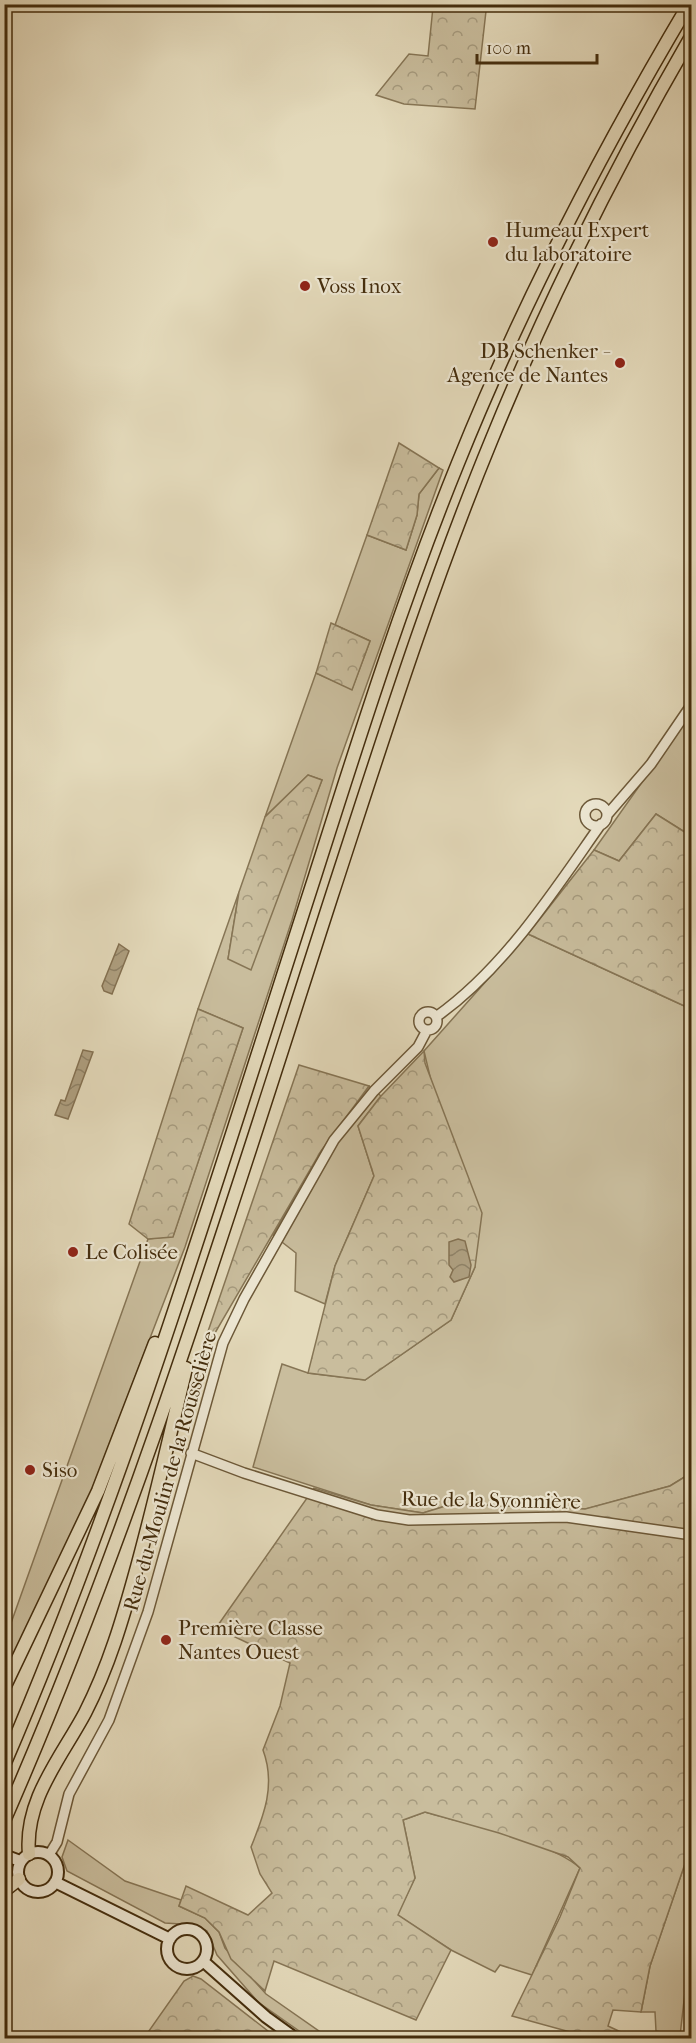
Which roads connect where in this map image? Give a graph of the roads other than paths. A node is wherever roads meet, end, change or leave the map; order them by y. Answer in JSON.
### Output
{"nodes":[{"id":1,"x":680,"y":4,"type":"edge"},
{"id":2,"x":689,"y":4,"type":"edge"},
{"id":3,"x":692,"y":35,"type":"edge"},
{"id":4,"x":663,"y":48,"type":"junction"},
{"id":5,"x":692,"y":704,"type":"edge"},
{"id":6,"x":627,"y":793,"type":"junction"},
{"id":7,"x":600,"y":804,"type":"junction"},
{"id":8,"x":607,"y":815,"type":"junction"},
{"id":9,"x":588,"y":822,"type":"junction"},
{"id":10,"x":601,"y":824,"type":"junction"},
{"id":11,"x":578,"y":856,"type":"junction"},
{"id":12,"x":436,"y":1017,"type":"junction"},
{"id":13,"x":426,"y":1030,"type":"junction"},
{"id":14,"x":214,"y":1259,"type":"junction"},
{"id":15,"x":166,"y":1334,"type":"junction"},
{"id":16,"x":190,"y":1453,"type":"junction"},
{"id":17,"x":692,"y":1535,"type":"edge"},
{"id":18,"x":4,"y":1688,"type":"edge"},
{"id":19,"x":4,"y":1766,"type":"edge"},
{"id":20,"x":4,"y":1821,"type":"edge"},
{"id":21,"x":4,"y":1855,"type":"edge"},
{"id":22,"x":49,"y":1855,"type":"junction"},
{"id":23,"x":25,"y":1858,"type":"junction"},
{"id":24,"x":19,"y":1880,"type":"junction"},
{"id":25,"x":55,"y":1882,"type":"junction"},
{"id":26,"x":4,"y":1891,"type":"edge"},
{"id":27,"x":170,"y":1939,"type":"junction"},
{"id":28,"x":203,"y":1961,"type":"junction"},
{"id":29,"x":295,"y":2038,"type":"edge"}],
"edges":[{"from":1,"to":4,"type":"highway"},
{"from":2,"to":4,"type":"highway"},
{"from":3,"to":14,"type":"highway"},
{"from":4,"to":15,"type":"highway"},
{"from":5,"to":6,"type":"street"},
{"from":6,"to":7,"type":"street"},
{"from":6,"to":8,"type":"street"},
{"from":7,"to":8,"type":"street"},
{"from":7,"to":9,"type":"street"},
{"from":8,"to":10,"type":"street"},
{"from":9,"to":10,"type":"street"},
{"from":9,"to":11,"type":"street"},
{"from":10,"to":11,"type":"street"},
{"from":11,"to":12,"type":"street"},
{"from":12,"to":13,"type":"street"},
{"from":12,"to":13,"type":"street"},
{"from":13,"to":16,"type":"street","name":"Rue du Moulin de la Rousselière"},
{"from":14,"to":20,"type":"highway"},
{"from":14,"to":23,"type":"highway"},
{"from":15,"to":18,"type":"highway"},
{"from":15,"to":19,"type":"highway"},
{"from":16,"to":17,"type":"street","name":"Rue de la Syonnière"},
{"from":16,"to":22,"type":"street","name":"Rue du Moulin de la Rousselière"},
{"from":21,"to":23,"type":"main road"},
{"from":22,"to":23,"type":"main road"},
{"from":22,"to":25,"type":"main road"},
{"from":23,"to":24,"type":"main road"},
{"from":24,"to":25,"type":"main road"},
{"from":24,"to":26,"type":"highway"},
{"from":25,"to":27,"type":"main road"},
{"from":27,"to":28,"type":"main road"},
{"from":27,"to":28,"type":"main road"},
{"from":28,"to":29,"type":"main road"}]}
